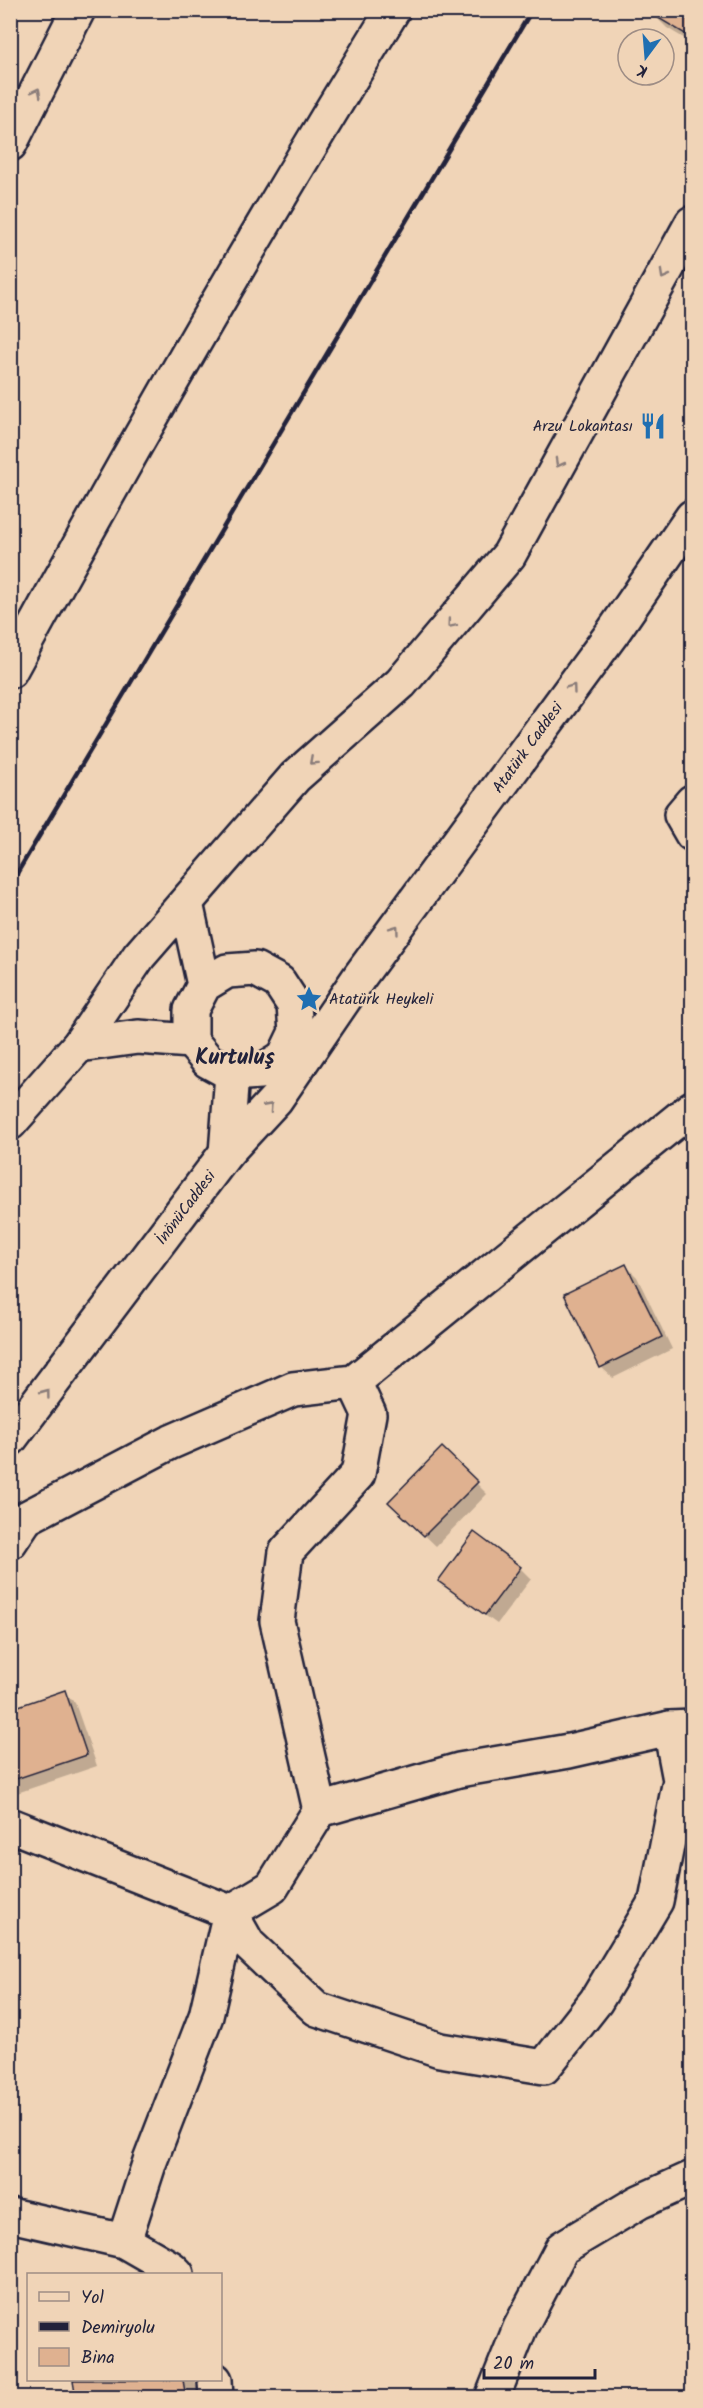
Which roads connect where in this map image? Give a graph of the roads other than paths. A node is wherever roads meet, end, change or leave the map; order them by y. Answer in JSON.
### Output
{"nodes":[{"id":1,"x":78,"y":10,"type":"edge"},
{"id":2,"x":393,"y":10,"type":"edge"},
{"id":3,"x":10,"y":144,"type":"edge"},
{"id":4,"x":693,"y":223,"type":"edge"},
{"id":5,"x":693,"y":517,"type":"edge"},
{"id":6,"x":10,"y":671,"type":"edge"},
{"id":7,"x":693,"y":801,"type":"edge"},
{"id":8,"x":693,"y":834,"type":"edge"},
{"id":9,"x":186,"y":903,"type":"junction"},
{"id":10,"x":360,"y":976,"type":"junction"},
{"id":11,"x":204,"y":986,"type":"junction"},
{"id":12,"x":294,"y":1005,"type":"junction"},
{"id":13,"x":191,"y":1041,"type":"junction"},
{"id":14,"x":79,"y":1045,"type":"junction"},
{"id":15,"x":232,"y":1074,"type":"junction"},
{"id":16,"x":693,"y":1108,"type":"edge"},
{"id":17,"x":10,"y":1123,"type":"edge"},
{"id":18,"x":226,"y":1154,"type":"junction"},
{"id":19,"x":354,"y":1382,"type":"junction"},
{"id":20,"x":10,"y":1439,"type":"edge"},
{"id":21,"x":10,"y":1542,"type":"edge"},
{"id":22,"x":681,"y":1728,"type":"edge"},
{"id":23,"x":320,"y":1809,"type":"junction"},
{"id":24,"x":10,"y":1825,"type":"edge"},
{"id":25,"x":230,"y":1912,"type":"junction"},
{"id":26,"x":693,"y":2178,"type":"edge"},
{"id":27,"x":10,"y":2215,"type":"edge"},
{"id":28,"x":124,"y":2241,"type":"junction"},
{"id":29,"x":176,"y":2273,"type":"edge"},
{"id":30,"x":215,"y":2381,"type":"edge"},
{"id":31,"x":216,"y":2397,"type":"edge"},
{"id":32,"x":492,"y":2397,"type":"edge"}],
"edges":[{"from":3,"to":1,"type":"main road","one_way":true},
{"from":2,"to":6,"type":"main road"},
{"from":4,"to":9,"type":"main road","one_way":true},
{"from":10,"to":5,"type":"main road","name":"Atatürk Caddesi","one_way":true},
{"from":7,"to":8,"type":"main road"},
{"from":9,"to":11,"type":"main road"},
{"from":9,"to":14,"type":"main road"},
{"from":10,"to":12,"type":"main road"},
{"from":18,"to":10,"type":"main road","name":"İnönüCaddesi","one_way":true},
{"from":11,"to":12,"type":"main road"},
{"from":11,"to":13,"type":"main road"},
{"from":12,"to":15,"type":"main road"},
{"from":13,"to":14,"type":"main road"},
{"from":13,"to":15,"type":"main road"},
{"from":14,"to":17,"type":"main road"},
{"from":15,"to":18,"type":"main road"},
{"from":16,"to":19,"type":"main road"},
{"from":20,"to":18,"type":"main road","name":"İnönüCaddesi","one_way":true},
{"from":19,"to":21,"type":"main road"},
{"from":19,"to":23,"type":"main road"},
{"from":22,"to":23,"type":"main road"},
{"from":22,"to":25,"type":"main road"},
{"from":23,"to":25,"type":"main road"},
{"from":24,"to":25,"type":"main road"},
{"from":25,"to":28,"type":"main road"},
{"from":26,"to":32,"type":"main road"},
{"from":27,"to":28,"type":"main road"},
{"from":28,"to":29,"type":"main road"},
{"from":30,"to":31,"type":"main road"}]}
